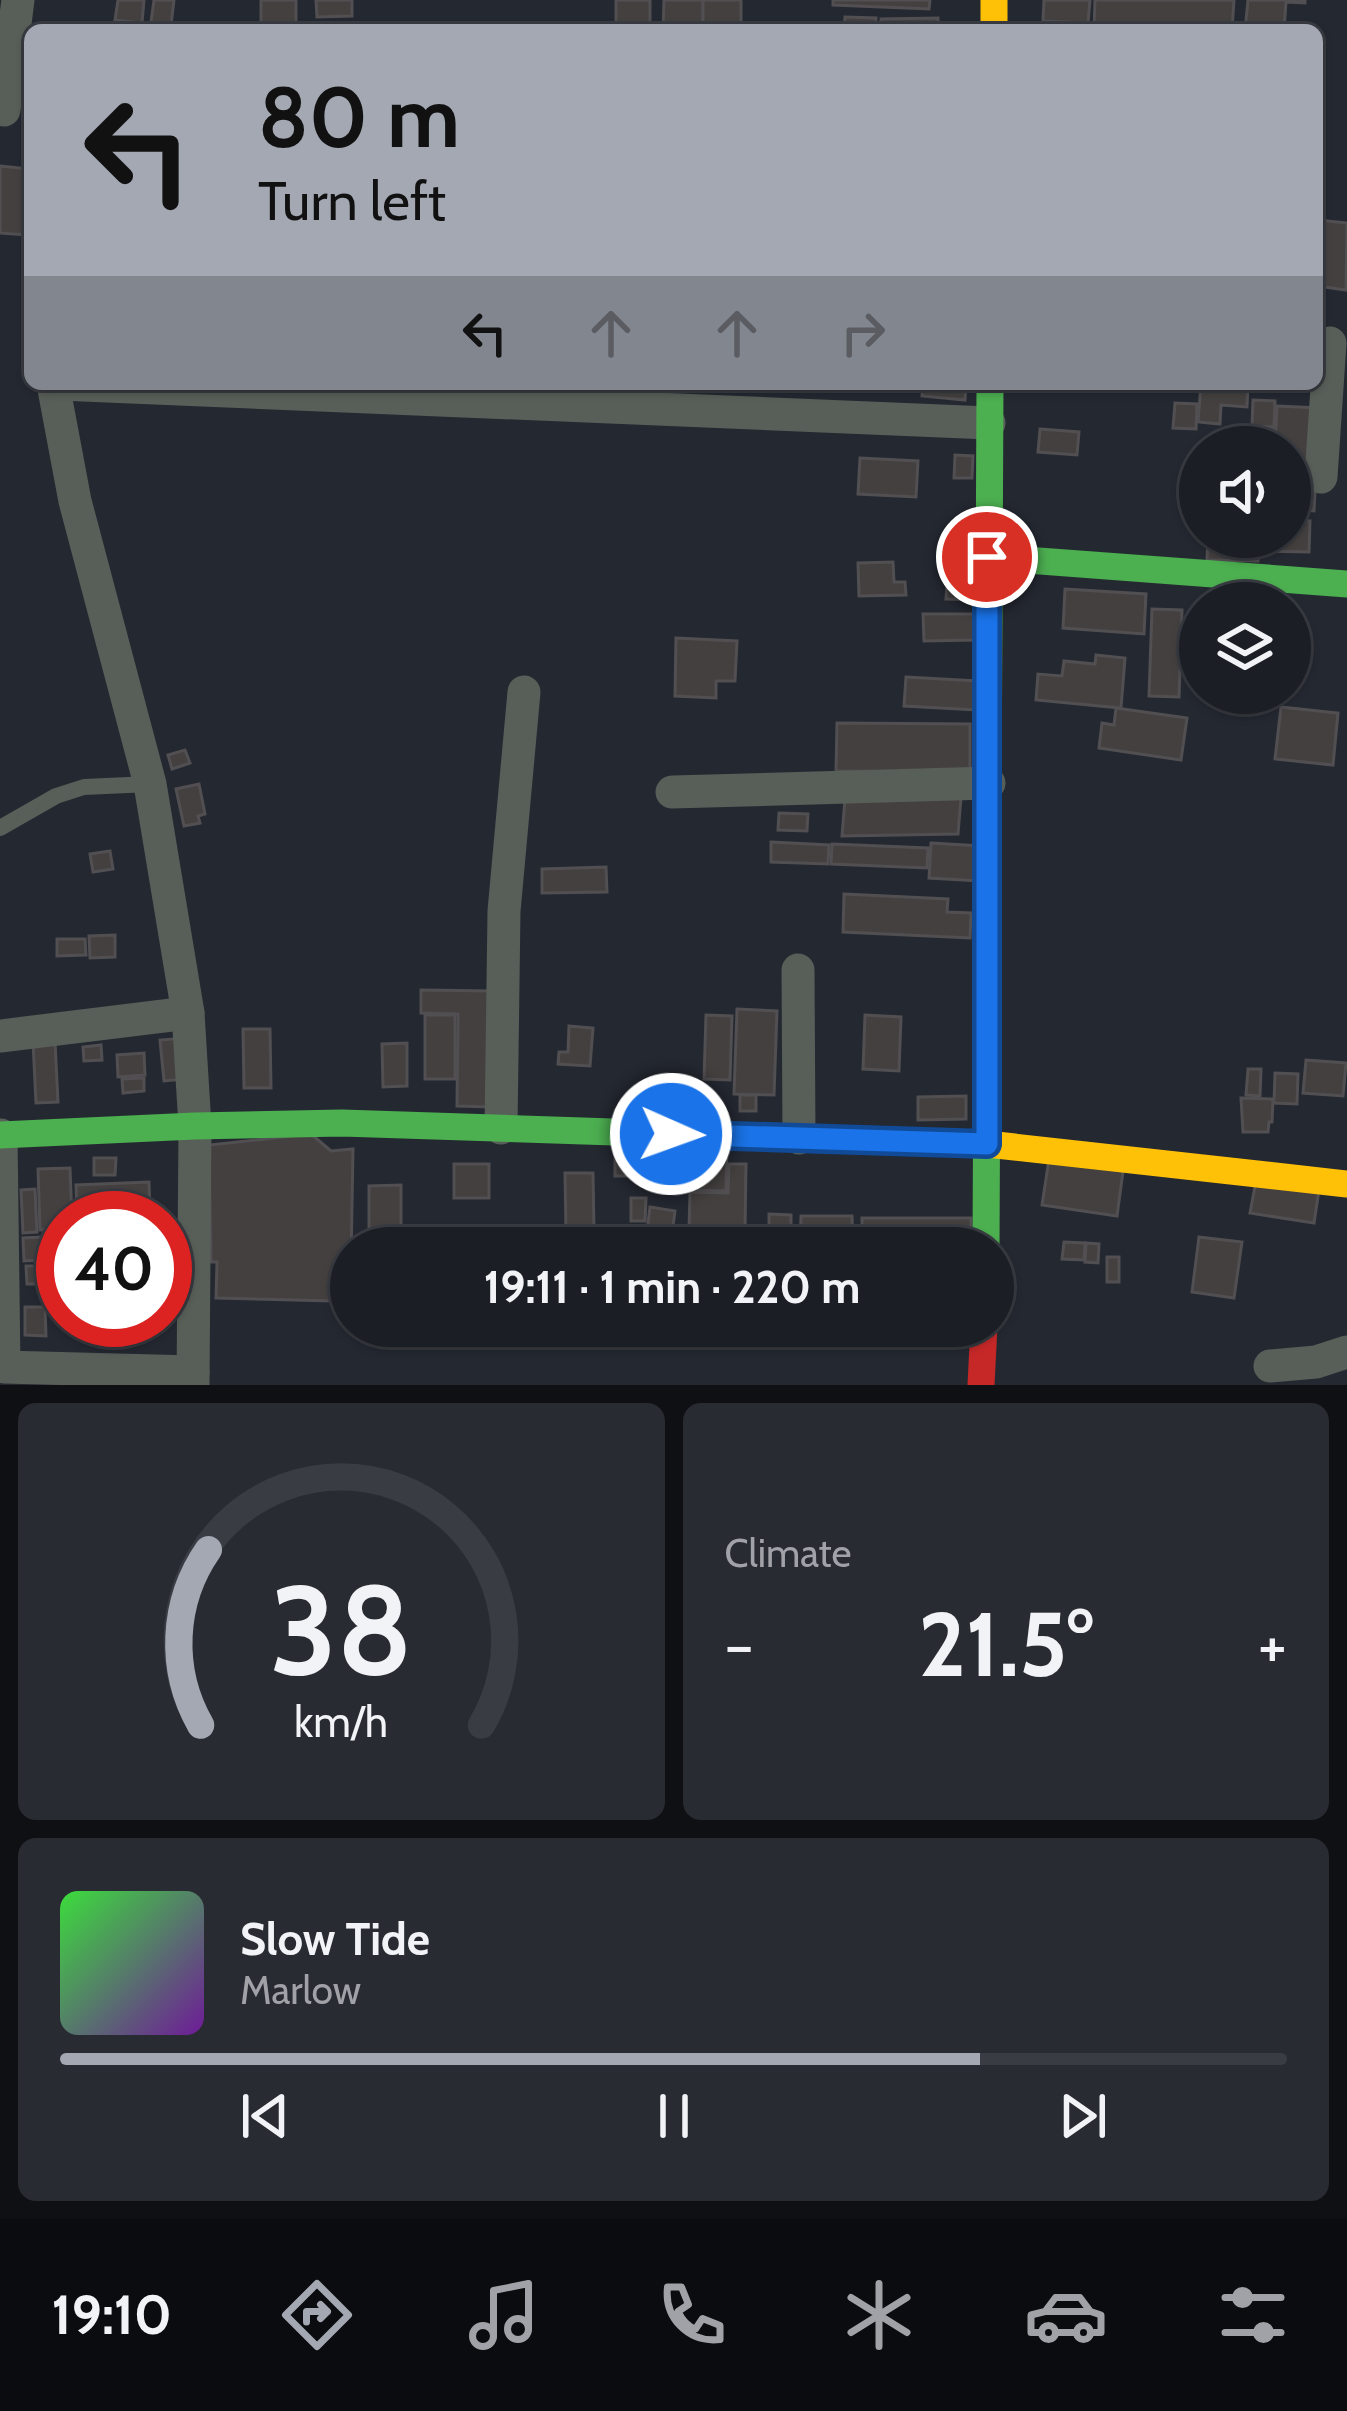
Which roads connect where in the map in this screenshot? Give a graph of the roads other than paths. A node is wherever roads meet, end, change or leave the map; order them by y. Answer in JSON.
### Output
{"nodes":[{"id":1,"x":18,"y":0,"type":"edge"},
{"id":2,"x":11,"y":110,"type":"edge"},
{"id":3,"x":1331,"y":343,"type":"edge"},
{"id":4,"x":57,"y":390,"type":"edge"},
{"id":5,"x":200,"y":390,"type":"edge"},
{"id":6,"x":990,"y":390,"type":"edge"},
{"id":7,"x":989,"y":423,"type":"junction"},
{"id":8,"x":1321,"y":477,"type":"dead end"},
{"id":9,"x":987,"y":557,"type":"junction"},
{"id":10,"x":1347,"y":584,"type":"edge"},
{"id":11,"x":524,"y":692,"type":"dead end"},
{"id":12,"x":989,"y":783,"type":"junction"},
{"id":13,"x":150,"y":784,"type":"junction"},
{"id":14,"x":672,"y":792,"type":"dead end"},
{"id":15,"x":0,"y":828,"type":"edge"},
{"id":16,"x":798,"y":970,"type":"dead end"},
{"id":17,"x":188,"y":1013,"type":"junction"},
{"id":18,"x":0,"y":1036,"type":"edge"},
{"id":19,"x":195,"y":1126,"type":"junction"},
{"id":20,"x":500,"y":1128,"type":"junction"},
{"id":21,"x":1,"y":1135,"type":"edge"},
{"id":22,"x":799,"y":1138,"type":"junction"},
{"id":23,"x":987,"y":1144,"type":"junction"},
{"id":24,"x":1347,"y":1184,"type":"edge"},
{"id":25,"x":986,"y":1227,"type":"edge"},
{"id":26,"x":983,"y":1347,"type":"edge"},
{"id":27,"x":1347,"y":1352,"type":"edge"},
{"id":28,"x":2,"y":1366,"type":"edge"},
{"id":29,"x":1270,"y":1366,"type":"dead end"},
{"id":30,"x":193,"y":1378,"type":"edge"},
{"id":31,"x":981,"y":1385,"type":"edge"}],
"edges":[{"from":1,"to":2,"type":"street"},
{"from":3,"to":8,"type":"street"},
{"from":4,"to":13,"type":"street"},
{"from":5,"to":7,"type":"street"},
{"from":6,"to":7,"type":"street"},
{"from":7,"to":9,"type":"street"},
{"from":9,"to":10,"type":"street"},
{"from":9,"to":12,"type":"street"},
{"from":11,"to":20,"type":"street"},
{"from":12,"to":14,"type":"street"},
{"from":12,"to":23,"type":"street"},
{"from":13,"to":15,"type":"lane"},
{"from":13,"to":17,"type":"street"},
{"from":16,"to":22,"type":"street"},
{"from":17,"to":18,"type":"street"},
{"from":17,"to":19,"type":"street"},
{"from":19,"to":20,"type":"street"},
{"from":19,"to":21,"type":"street"},
{"from":19,"to":30,"type":"street"},
{"from":20,"to":22,"type":"street"},
{"from":21,"to":28,"type":"street"},
{"from":22,"to":23,"type":"street"},
{"from":23,"to":24,"type":"street"},
{"from":23,"to":25,"type":"street"},
{"from":26,"to":31,"type":"street"},
{"from":27,"to":29,"type":"street"},
{"from":28,"to":30,"type":"street"}]}
